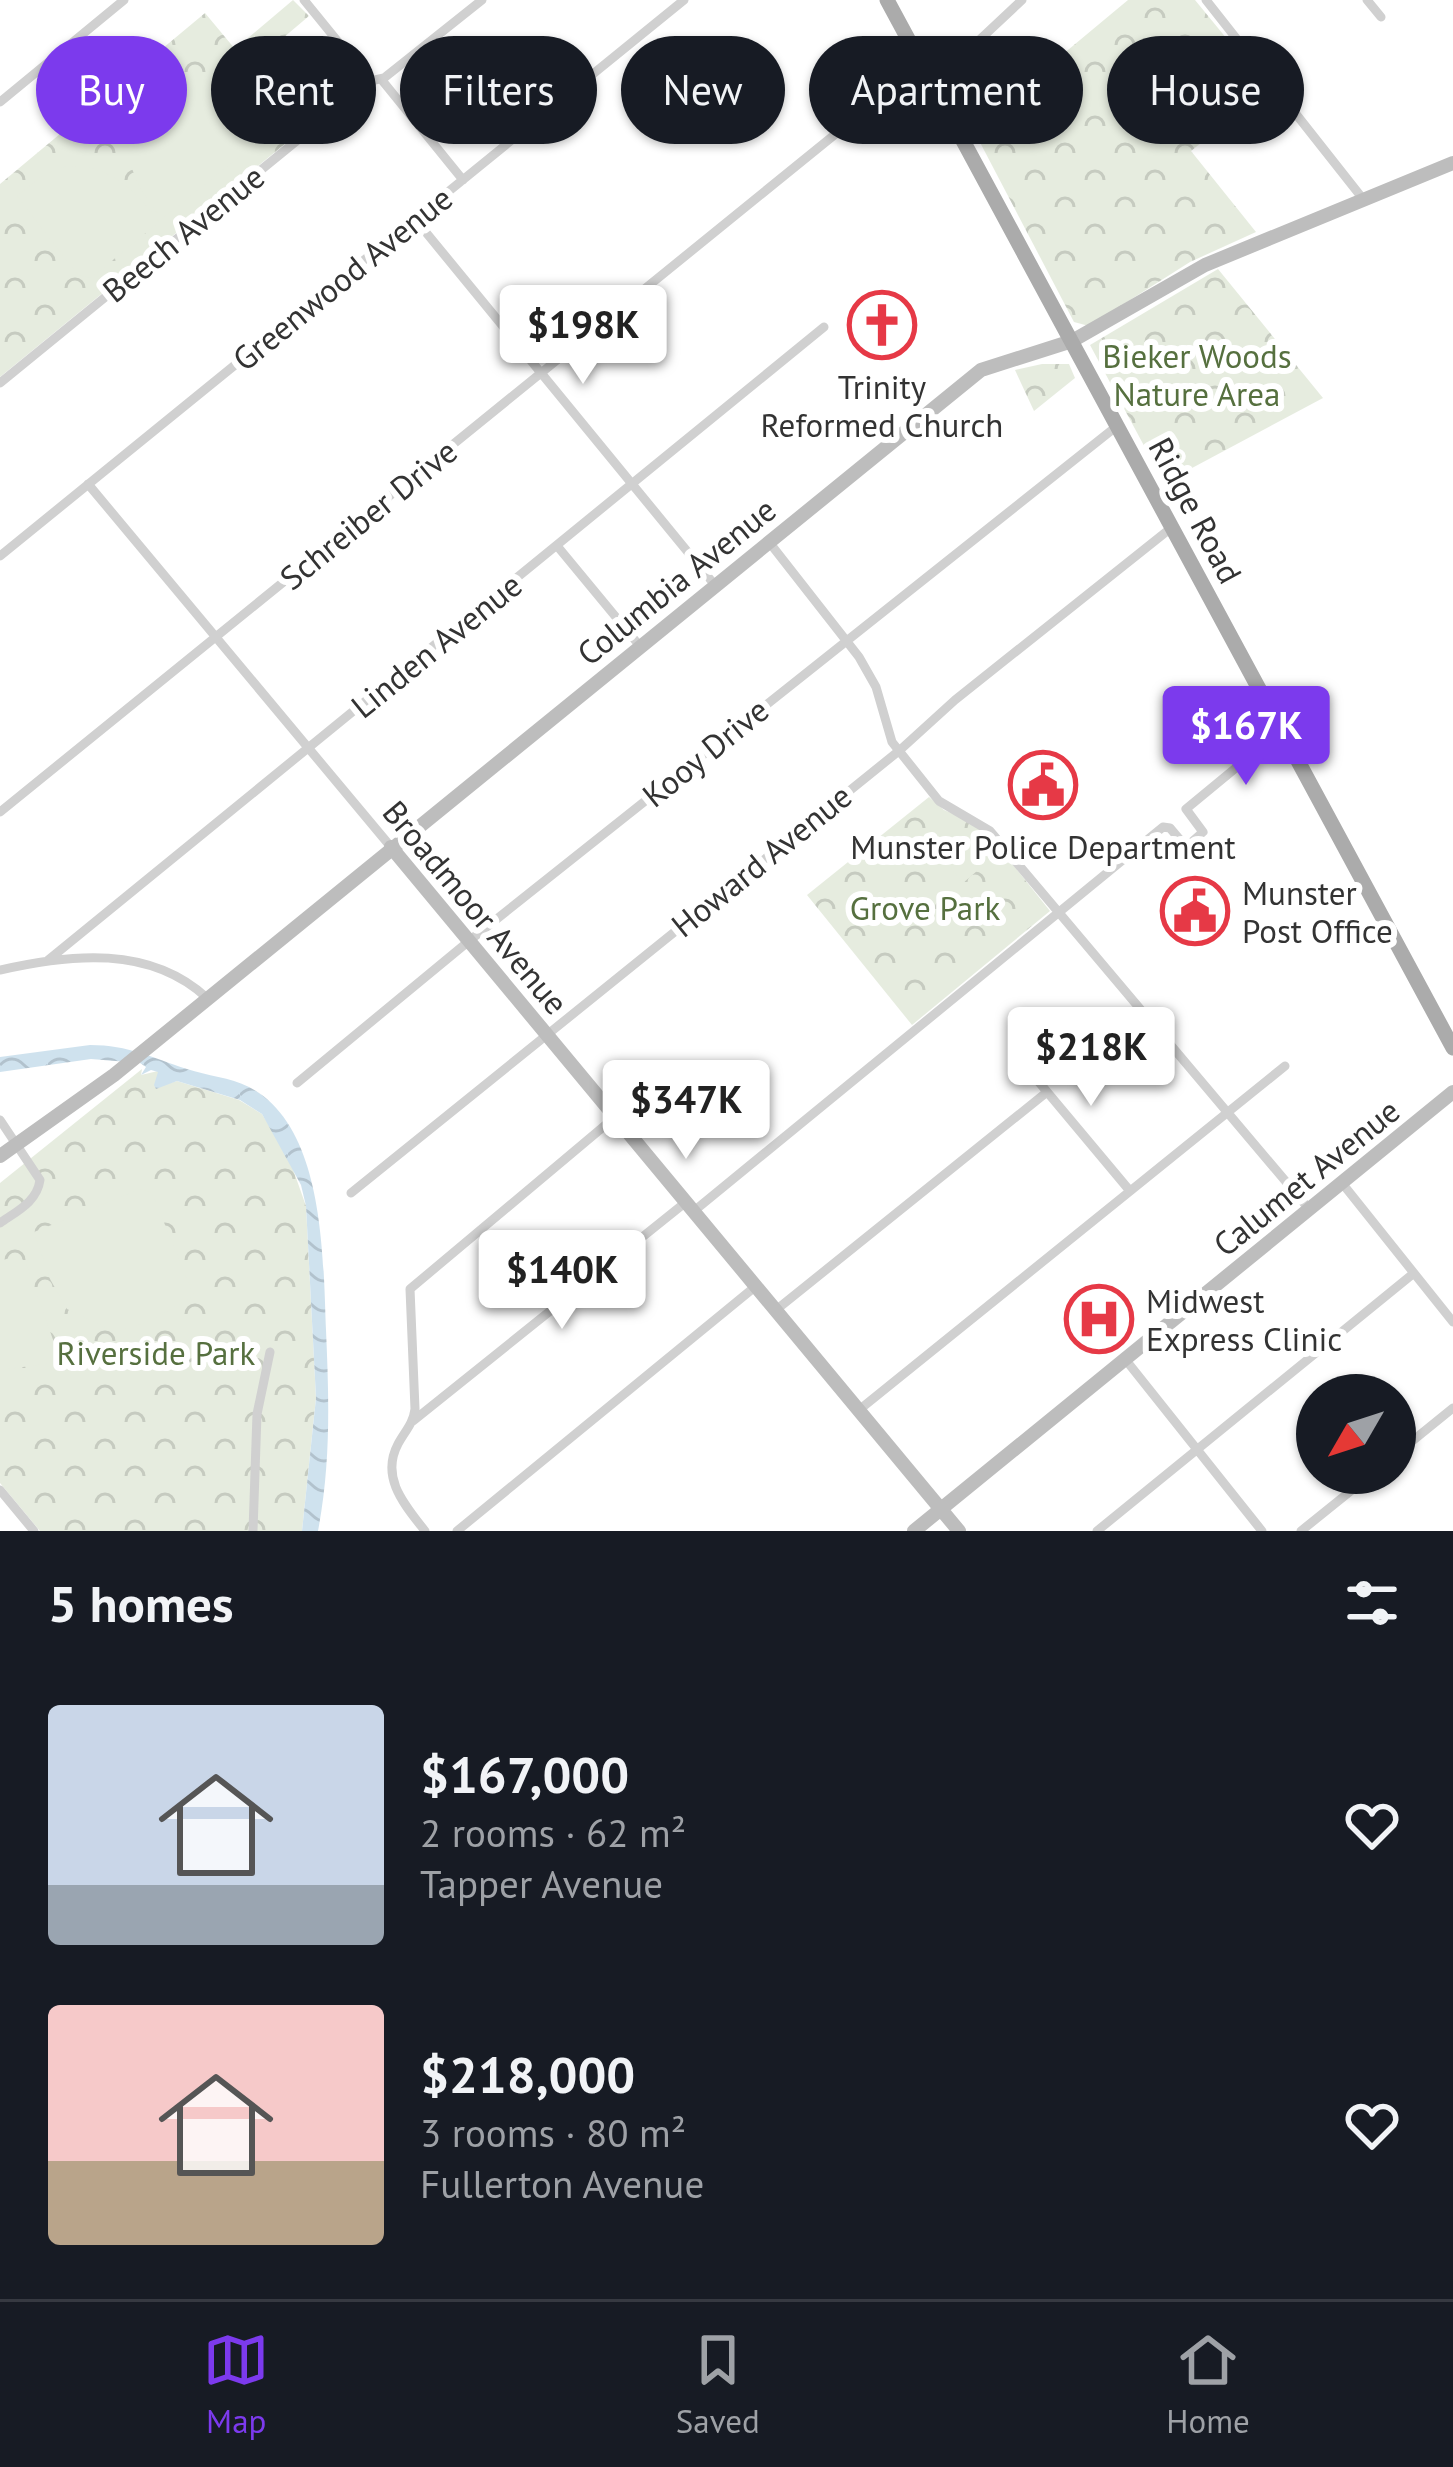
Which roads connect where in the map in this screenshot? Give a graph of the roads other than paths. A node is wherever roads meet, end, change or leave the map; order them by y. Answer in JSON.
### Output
{"nodes":[{"id":1,"x":124,"y":0,"type":"edge"},
{"id":2,"x":482,"y":0,"type":"edge"},
{"id":3,"x":683,"y":0,"type":"edge"},
{"id":4,"x":886,"y":0,"type":"edge"},
{"id":5,"x":1022,"y":0,"type":"edge"},
{"id":6,"x":1206,"y":0,"type":"edge"},
{"id":7,"x":1227,"y":0,"type":"edge"},
{"id":8,"x":1367,"y":0,"type":"edge"},
{"id":9,"x":308,"y":2,"type":"edge"},
{"id":10,"x":1215,"y":10,"type":"junction"},
{"id":11,"x":1381,"y":17,"type":"dead end"},
{"id":12,"x":337,"y":36,"type":"edge"},
{"id":13,"x":906,"y":36,"type":"edge"},
{"id":14,"x":984,"y":36,"type":"edge"},
{"id":15,"x":376,"y":79,"type":"edge"},
{"id":16,"x":376,"y":81,"type":"edge"},
{"id":17,"x":0,"y":102,"type":"edge"},
{"id":18,"x":296,"y":144,"type":"edge"},
{"id":19,"x":826,"y":144,"type":"edge"},
{"id":20,"x":965,"y":144,"type":"edge"},
{"id":21,"x":1453,"y":163,"type":"edge"},
{"id":22,"x":463,"y":180,"type":"junction"},
{"id":23,"x":1363,"y":199,"type":"junction"},
{"id":24,"x":416,"y":219,"type":"junction"},
{"id":25,"x":824,"y":327,"type":"dead end"},
{"id":26,"x":1072,"y":340,"type":"junction"},
{"id":27,"x":543,"y":373,"type":"junction"},
{"id":28,"x":0,"y":383,"type":"edge"},
{"id":29,"x":1117,"y":426,"type":"junction"},
{"id":30,"x":88,"y":484,"type":"junction"},
{"id":31,"x":634,"y":485,"type":"junction"},
{"id":32,"x":1171,"y":528,"type":"junction"},
{"id":33,"x":769,"y":542,"type":"junction"},
{"id":34,"x":558,"y":547,"type":"junction"},
{"id":35,"x":0,"y":556,"type":"edge"},
{"id":36,"x":714,"y":584,"type":"junction"},
{"id":37,"x":216,"y":636,"type":"junction"},
{"id":38,"x":845,"y":640,"type":"junction"},
{"id":39,"x":639,"y":645,"type":"junction"},
{"id":40,"x":1284,"y":733,"type":"junction"},
{"id":41,"x":308,"y":748,"type":"junction"},
{"id":42,"x":900,"y":750,"type":"junction"},
{"id":43,"x":0,"y":812,"type":"edge"},
{"id":44,"x":392,"y":848,"type":"junction"},
{"id":45,"x":1058,"y":912,"type":"junction"},
{"id":46,"x":469,"y":941,"type":"junction"},
{"id":47,"x":47,"y":961,"type":"junction"},
{"id":48,"x":0,"y":970,"type":"edge"},
{"id":49,"x":206,"y":998,"type":"junction"},
{"id":50,"x":545,"y":1033,"type":"junction"},
{"id":51,"x":1453,"y":1048,"type":"edge"},
{"id":52,"x":1017,"y":1056,"type":"dead end"},
{"id":53,"x":1285,"y":1066,"type":"dead end"},
{"id":54,"x":297,"y":1083,"type":"dead end"},
{"id":55,"x":1047,"y":1092,"type":"junction"},
{"id":56,"x":1453,"y":1092,"type":"edge"},
{"id":57,"x":1228,"y":1112,"type":"junction"},
{"id":58,"x":615,"y":1117,"type":"junction"},
{"id":59,"x":0,"y":1120,"type":"edge"},
{"id":60,"x":19,"y":1144,"type":"junction"},
{"id":61,"x":0,"y":1156,"type":"edge"},
{"id":62,"x":1342,"y":1183,"type":"junction"},
{"id":63,"x":1130,"y":1191,"type":"junction"},
{"id":64,"x":351,"y":1193,"type":"dead end"},
{"id":65,"x":690,"y":1207,"type":"junction"},
{"id":66,"x":1309,"y":1210,"type":"junction"},
{"id":67,"x":0,"y":1223,"type":"edge"},
{"id":68,"x":1414,"y":1273,"type":"junction"},
{"id":69,"x":756,"y":1286,"type":"junction"},
{"id":70,"x":776,"y":1310,"type":"junction"},
{"id":71,"x":1453,"y":1322,"type":"edge"},
{"id":72,"x":270,"y":1352,"type":"dead end"},
{"id":73,"x":1125,"y":1359,"type":"junction"},
{"id":74,"x":1453,"y":1408,"type":"edge"},
{"id":75,"x":859,"y":1410,"type":"junction"},
{"id":76,"x":413,"y":1421,"type":"junction"},
{"id":77,"x":1416,"y":1438,"type":"edge"},
{"id":78,"x":1197,"y":1449,"type":"junction"},
{"id":79,"x":0,"y":1490,"type":"edge"},
{"id":80,"x":1347,"y":1494,"type":"edge"},
{"id":81,"x":942,"y":1509,"type":"junction"},
{"id":82,"x":34,"y":1531,"type":"edge"},
{"id":83,"x":253,"y":1531,"type":"edge"},
{"id":84,"x":425,"y":1531,"type":"edge"},
{"id":85,"x":457,"y":1531,"type":"edge"},
{"id":86,"x":914,"y":1531,"type":"edge"},
{"id":87,"x":959,"y":1531,"type":"edge"},
{"id":88,"x":1097,"y":1531,"type":"edge"},
{"id":89,"x":1262,"y":1531,"type":"edge"},
{"id":90,"x":1301,"y":1531,"type":"edge"}],
"edges":[{"from":1,"to":17,"type":"street"},
{"from":2,"to":15,"type":"street","name":"Beech Avenue"},
{"from":3,"to":22,"type":"street","name":"Greenwood Avenue"},
{"from":4,"to":13,"type":"main road","name":"Ridge Road"},
{"from":5,"to":14,"type":"street","name":"Schreiber Drive"},
{"from":6,"to":10,"type":"street"},
{"from":7,"to":10,"type":"street"},
{"from":8,"to":11,"type":"street"},
{"from":9,"to":12,"type":"street"},
{"from":10,"to":23,"type":"street"},
{"from":16,"to":22,"type":"street"},
{"from":18,"to":28,"type":"street","name":"Beech Avenue"},
{"from":19,"to":27,"type":"street","name":"Schreiber Drive"},
{"from":20,"to":26,"type":"main road","name":"Ridge Road"},
{"from":21,"to":23,"type":"street","name":"Columbia Avenue"},
{"from":22,"to":24,"type":"street","name":"Greenwood Avenue"},
{"from":23,"to":26,"type":"street","name":"Columbia Avenue"},
{"from":24,"to":27,"type":"street"},
{"from":24,"to":30,"type":"street","name":"Greenwood Avenue"},
{"from":25,"to":31,"type":"street","name":"Linden Avenue"},
{"from":26,"to":29,"type":"main road","name":"Ridge Road"},
{"from":26,"to":33,"type":"street","name":"Columbia Avenue"},
{"from":27,"to":31,"type":"street"},
{"from":27,"to":37,"type":"street","name":"Schreiber Drive"},
{"from":29,"to":32,"type":"main road","name":"Ridge Road"},
{"from":29,"to":38,"type":"street","name":"Kooy Drive"},
{"from":30,"to":35,"type":"street","name":"Greenwood Avenue"},
{"from":30,"to":37,"type":"street","name":"Broadmoor Avenue"},
{"from":31,"to":34,"type":"street","name":"Linden Avenue"},
{"from":31,"to":36,"type":"street"},
{"from":32,"to":40,"type":"main road","name":"Ridge Road"},
{"from":32,"to":42,"type":"street","name":"Howard Avenue"},
{"from":33,"to":36,"type":"street","name":"Columbia Avenue"},
{"from":33,"to":38,"type":"street"},
{"from":34,"to":39,"type":"street"},
{"from":34,"to":41,"type":"street","name":"Linden Avenue"},
{"from":36,"to":39,"type":"street","name":"Columbia Avenue"},
{"from":37,"to":41,"type":"street","name":"Broadmoor Avenue"},
{"from":37,"to":43,"type":"street","name":"Schreiber Drive"},
{"from":38,"to":42,"type":"street"},
{"from":38,"to":46,"type":"street","name":"Kooy Drive"},
{"from":39,"to":44,"type":"street","name":"Columbia Avenue"},
{"from":40,"to":45,"type":"street"},
{"from":40,"to":51,"type":"main road","name":"Ridge Road"},
{"from":41,"to":44,"type":"street","name":"Broadmoor Avenue"},
{"from":41,"to":47,"type":"street","name":"Linden Avenue"},
{"from":42,"to":45,"type":"street"},
{"from":42,"to":50,"type":"street","name":"Howard Avenue"},
{"from":44,"to":46,"type":"street","name":"Broadmoor Avenue"},
{"from":44,"to":49,"type":"street","name":"Columbia Avenue"},
{"from":45,"to":57,"type":"street"},
{"from":45,"to":65,"type":"street"},
{"from":46,"to":50,"type":"street","name":"Broadmoor Avenue"},
{"from":46,"to":54,"type":"street","name":"Kooy Drive"},
{"from":47,"to":48,"type":"street"},
{"from":47,"to":49,"type":"street"},
{"from":49,"to":60,"type":"street","name":"Columbia Avenue"},
{"from":50,"to":58,"type":"street","name":"Broadmoor Avenue"},
{"from":50,"to":64,"type":"street","name":"Howard Avenue"},
{"from":52,"to":55,"type":"street"},
{"from":53,"to":57,"type":"street"},
{"from":55,"to":63,"type":"street"},
{"from":55,"to":70,"type":"street"},
{"from":56,"to":62,"type":"street","name":"Calumet Avenue"},
{"from":57,"to":63,"type":"street"},
{"from":57,"to":66,"type":"street"},
{"from":58,"to":65,"type":"street","name":"Broadmoor Avenue"},
{"from":58,"to":76,"type":"street"},
{"from":59,"to":60,"type":"street"},
{"from":60,"to":61,"type":"street","name":"Columbia Avenue"},
{"from":60,"to":67,"type":"street"},
{"from":62,"to":66,"type":"street","name":"Calumet Avenue"},
{"from":62,"to":68,"type":"street"},
{"from":63,"to":75,"type":"street"},
{"from":65,"to":69,"type":"street","name":"Broadmoor Avenue"},
{"from":65,"to":76,"type":"street"},
{"from":66,"to":73,"type":"street","name":"Calumet Avenue"},
{"from":68,"to":71,"type":"street"},
{"from":68,"to":78,"type":"street"},
{"from":69,"to":70,"type":"street","name":"Broadmoor Avenue"},
{"from":69,"to":85,"type":"street"},
{"from":70,"to":75,"type":"street","name":"Broadmoor Avenue"},
{"from":72,"to":83,"type":"street"},
{"from":73,"to":78,"type":"street"},
{"from":73,"to":81,"type":"street","name":"Calumet Avenue"},
{"from":74,"to":77,"type":"street"},
{"from":75,"to":81,"type":"street","name":"Broadmoor Avenue"},
{"from":76,"to":84,"type":"street"},
{"from":78,"to":88,"type":"street"},
{"from":78,"to":89,"type":"street"},
{"from":79,"to":82,"type":"street"},
{"from":80,"to":90,"type":"street"},
{"from":81,"to":86,"type":"street","name":"Calumet Avenue"},
{"from":81,"to":87,"type":"street","name":"Broadmoor Avenue"}]}
